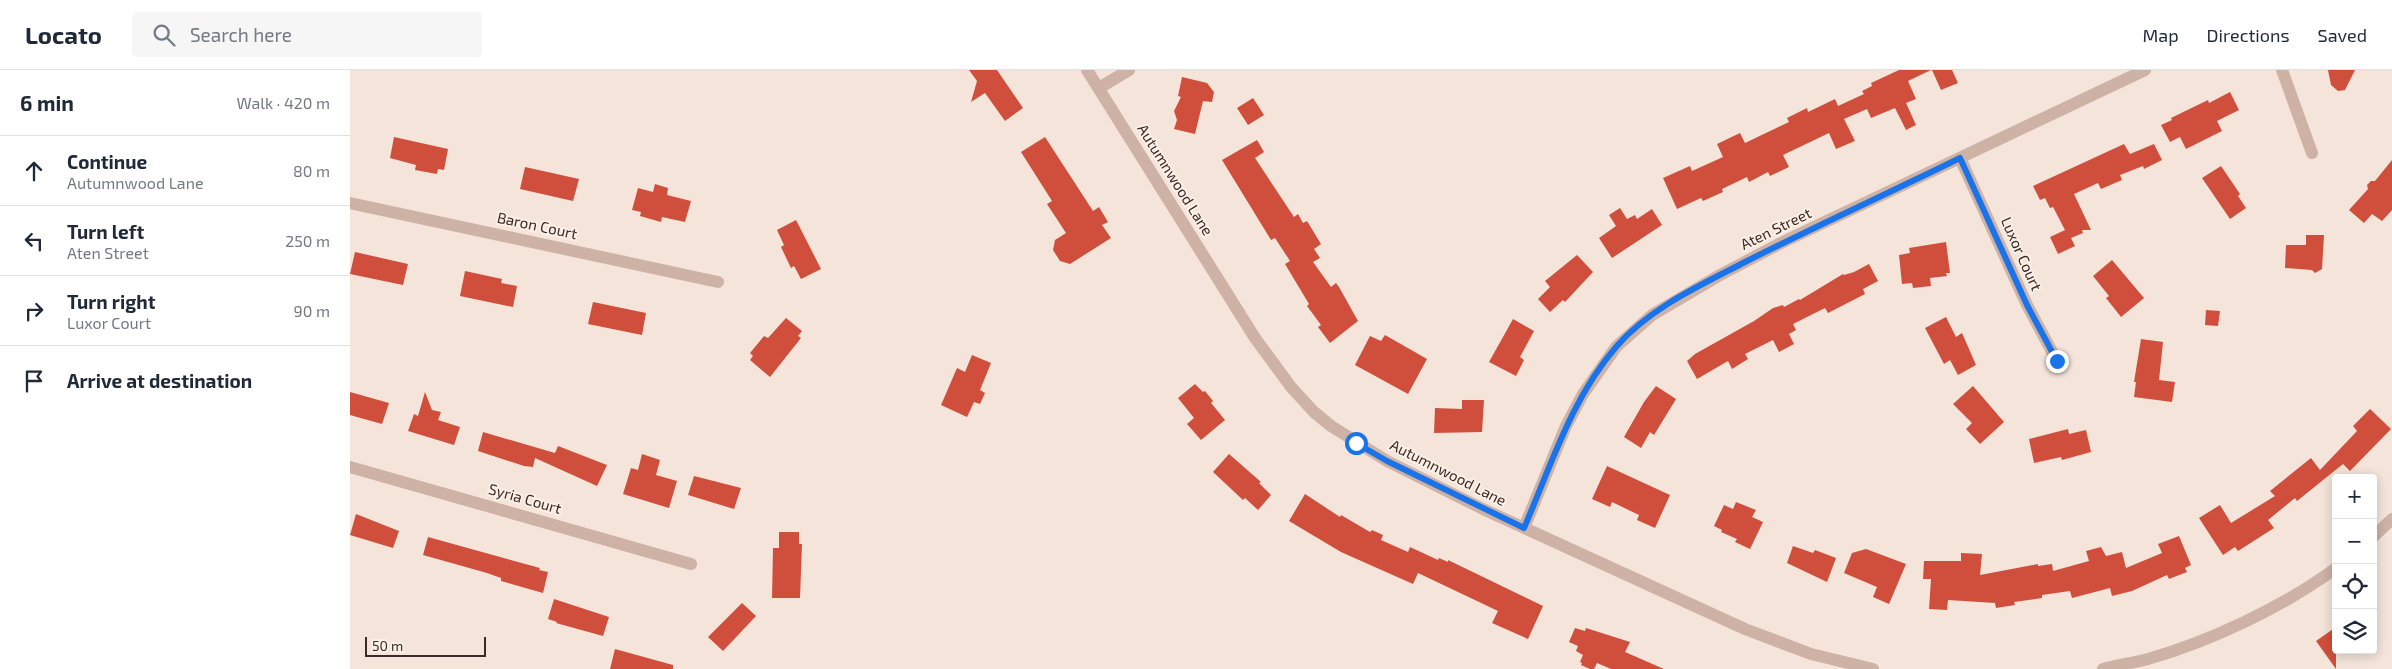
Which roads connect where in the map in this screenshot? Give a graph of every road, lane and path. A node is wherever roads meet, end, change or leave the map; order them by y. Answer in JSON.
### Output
{"nodes":[{"id":1,"x":1087,"y":70,"type":"edge"},
{"id":2,"x":1129,"y":70,"type":"edge"},
{"id":3,"x":2145,"y":70,"type":"edge"},
{"id":4,"x":2282,"y":70,"type":"edge"},
{"id":5,"x":1099,"y":88,"type":"junction"},
{"id":6,"x":2312,"y":153,"type":"dead end"},
{"id":7,"x":1960,"y":158,"type":"junction"},
{"id":8,"x":350,"y":203,"type":"edge"},
{"id":9,"x":718,"y":282,"type":"dead end"},
{"id":10,"x":2057,"y":361,"type":"dead end"},
{"id":11,"x":350,"y":467,"type":"edge"},
{"id":12,"x":2392,"y":519,"type":"edge"},
{"id":13,"x":1524,"y":528,"type":"junction"},
{"id":14,"x":2377,"y":534,"type":"edge"},
{"id":15,"x":691,"y":564,"type":"dead end"},
{"id":16,"x":2332,"y":571,"type":"edge"},
{"id":17,"x":1873,"y":669,"type":"edge"},
{"id":18,"x":2103,"y":669,"type":"edge"}],
"edges":[{"from":1,"to":5,"type":"street","name":"Autumnwood Lane"},
{"from":2,"to":5,"type":"street"},
{"from":3,"to":7,"type":"street","name":"Aten Street"},
{"from":4,"to":6,"type":"street"},
{"from":5,"to":13,"type":"street","name":"Autumnwood Lane"},
{"from":7,"to":10,"type":"street","name":"Luxor Court"},
{"from":7,"to":13,"type":"street","name":"Aten Street"},
{"from":8,"to":9,"type":"street","name":"Baron Court"},
{"from":11,"to":15,"type":"street","name":"Syria Court"},
{"from":12,"to":14,"type":"street"},
{"from":13,"to":17,"type":"street","name":"Autumnwood Lane"},
{"from":16,"to":18,"type":"street"}]}
